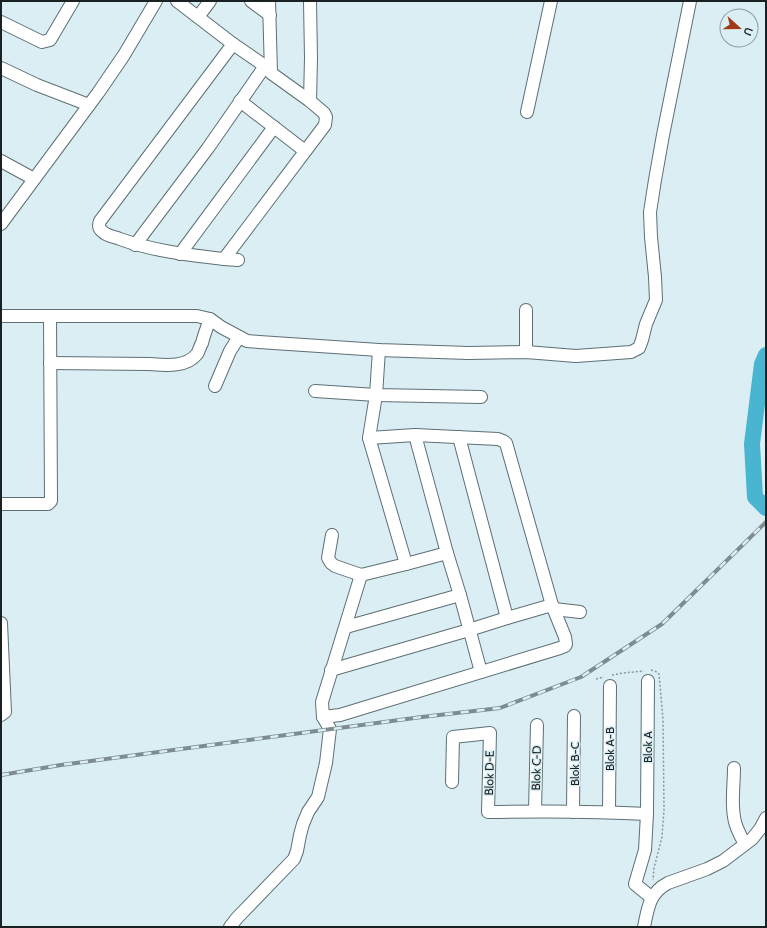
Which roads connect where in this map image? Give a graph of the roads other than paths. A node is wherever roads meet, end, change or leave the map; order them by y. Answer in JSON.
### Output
{"nodes":[{"id":1,"x":73,"y":1,"type":"edge"},
{"id":2,"x":156,"y":1,"type":"edge"},
{"id":3,"x":177,"y":1,"type":"edge"},
{"id":4,"x":210,"y":1,"type":"edge"},
{"id":5,"x":251,"y":1,"type":"edge"},
{"id":6,"x":269,"y":1,"type":"edge"},
{"id":7,"x":310,"y":1,"type":"edge"},
{"id":8,"x":551,"y":1,"type":"edge"},
{"id":9,"x":690,"y":1,"type":"edge"},
{"id":10,"x":270,"y":15,"type":"junction"},
{"id":11,"x":198,"y":17,"type":"junction"},
{"id":12,"x":1,"y":22,"type":"edge"},
{"id":13,"x":233,"y":44,"type":"junction"},
{"id":14,"x":1,"y":68,"type":"edge"},
{"id":15,"x":268,"y":70,"type":"junction"},
{"id":16,"x":240,"y":101,"type":"junction"},
{"id":17,"x":310,"y":101,"type":"junction"},
{"id":18,"x":89,"y":106,"type":"junction"},
{"id":19,"x":527,"y":112,"type":"dead end"},
{"id":20,"x":274,"y":127,"type":"junction"},
{"id":21,"x":305,"y":151,"type":"junction"},
{"id":22,"x":1,"y":161,"type":"edge"},
{"id":23,"x":34,"y":179,"type":"junction"},
{"id":24,"x":1,"y":224,"type":"edge"},
{"id":25,"x":136,"y":244,"type":"junction"},
{"id":26,"x":180,"y":254,"type":"junction"},
{"id":27,"x":224,"y":259,"type":"junction"},
{"id":28,"x":238,"y":260,"type":"dead end"},
{"id":29,"x":526,"y":310,"type":"dead end"},
{"id":30,"x":1,"y":316,"type":"edge"},
{"id":31,"x":50,"y":316,"type":"junction"},
{"id":32,"x":210,"y":319,"type":"junction"},
{"id":33,"x":238,"y":337,"type":"junction"},
{"id":34,"x":379,"y":350,"type":"junction"},
{"id":35,"x":526,"y":352,"type":"junction"},
{"id":36,"x":50,"y":363,"type":"junction"},
{"id":37,"x":215,"y":386,"type":"dead end"},
{"id":38,"x":315,"y":391,"type":"dead end"},
{"id":39,"x":376,"y":395,"type":"junction"},
{"id":40,"x":481,"y":397,"type":"dead end"},
{"id":41,"x":415,"y":434,"type":"junction"},
{"id":42,"x":459,"y":437,"type":"junction"},
{"id":43,"x":369,"y":438,"type":"junction"},
{"id":44,"x":1,"y":504,"type":"edge"},
{"id":45,"x":332,"y":535,"type":"dead end"},
{"id":46,"x":446,"y":552,"type":"junction"},
{"id":47,"x":406,"y":564,"type":"junction"},
{"id":48,"x":361,"y":575,"type":"junction"},
{"id":49,"x":460,"y":594,"type":"junction"},
{"id":50,"x":553,"y":607,"type":"junction"},
{"id":51,"x":580,"y":612,"type":"dead end"},
{"id":52,"x":507,"y":618,"type":"junction"},
{"id":53,"x":1,"y":623,"type":"edge"},
{"id":54,"x":346,"y":627,"type":"junction"},
{"id":55,"x":469,"y":630,"type":"junction"},
{"id":56,"x":332,"y":670,"type":"junction"},
{"id":57,"x":481,"y":672,"type":"junction"},
{"id":58,"x":648,"y":681,"type":"dead end"},
{"id":59,"x":610,"y":686,"type":"dead end"},
{"id":60,"x":1,"y":715,"type":"edge"},
{"id":61,"x":574,"y":716,"type":"dead end"},
{"id":62,"x":323,"y":717,"type":"junction"},
{"id":63,"x":537,"y":725,"type":"dead end"},
{"id":64,"x":734,"y":768,"type":"dead end"},
{"id":65,"x":452,"y":782,"type":"dead end"},
{"id":66,"x":536,"y":811,"type":"junction"},
{"id":67,"x":573,"y":812,"type":"junction"},
{"id":68,"x":609,"y":812,"type":"junction"},
{"id":69,"x":647,"y":814,"type":"junction"},
{"id":70,"x":766,"y":818,"type":"edge"},
{"id":71,"x":745,"y":844,"type":"junction"},
{"id":72,"x":652,"y":898,"type":"junction"},
{"id":73,"x":230,"y":927,"type":"edge"},
{"id":74,"x":644,"y":927,"type":"edge"}],
"edges":[{"from":1,"to":12,"type":"street"},
{"from":2,"to":18,"type":"street"},
{"from":3,"to":11,"type":"street"},
{"from":4,"to":11,"type":"street"},
{"from":5,"to":10,"type":"street"},
{"from":6,"to":10,"type":"street"},
{"from":7,"to":17,"type":"street"},
{"from":8,"to":19,"type":"street"},
{"from":9,"to":35,"type":"street"},
{"from":10,"to":15,"type":"street"},
{"from":11,"to":13,"type":"street"},
{"from":13,"to":15,"type":"street"},
{"from":13,"to":25,"type":"street"},
{"from":14,"to":18,"type":"street"},
{"from":15,"to":16,"type":"street"},
{"from":15,"to":17,"type":"street"},
{"from":16,"to":20,"type":"street"},
{"from":16,"to":25,"type":"street"},
{"from":17,"to":21,"type":"street"},
{"from":18,"to":23,"type":"street"},
{"from":20,"to":21,"type":"street"},
{"from":20,"to":26,"type":"street"},
{"from":21,"to":27,"type":"street"},
{"from":22,"to":23,"type":"street"},
{"from":23,"to":24,"type":"street"},
{"from":25,"to":26,"type":"street"},
{"from":26,"to":27,"type":"street"},
{"from":27,"to":28,"type":"street"},
{"from":29,"to":35,"type":"street"},
{"from":30,"to":31,"type":"street"},
{"from":31,"to":32,"type":"street"},
{"from":31,"to":36,"type":"street"},
{"from":32,"to":33,"type":"street"},
{"from":32,"to":36,"type":"street"},
{"from":33,"to":34,"type":"street"},
{"from":33,"to":37,"type":"street"},
{"from":34,"to":35,"type":"street"},
{"from":34,"to":39,"type":"street"},
{"from":36,"to":44,"type":"street"},
{"from":38,"to":39,"type":"street"},
{"from":39,"to":40,"type":"street"},
{"from":39,"to":43,"type":"street"},
{"from":41,"to":42,"type":"street"},
{"from":41,"to":43,"type":"street"},
{"from":41,"to":46,"type":"street"},
{"from":42,"to":50,"type":"street"},
{"from":42,"to":52,"type":"street"},
{"from":43,"to":47,"type":"street"},
{"from":45,"to":48,"type":"street"},
{"from":46,"to":47,"type":"street"},
{"from":46,"to":49,"type":"street"},
{"from":47,"to":48,"type":"street"},
{"from":48,"to":54,"type":"street"},
{"from":49,"to":54,"type":"street"},
{"from":49,"to":55,"type":"street"},
{"from":50,"to":51,"type":"street"},
{"from":50,"to":52,"type":"street"},
{"from":50,"to":57,"type":"street"},
{"from":52,"to":55,"type":"street"},
{"from":53,"to":60,"type":"street"},
{"from":54,"to":56,"type":"street"},
{"from":55,"to":56,"type":"street"},
{"from":55,"to":57,"type":"street"},
{"from":56,"to":62,"type":"street"},
{"from":57,"to":62,"type":"street"},
{"from":58,"to":69,"type":"street","name":"Blok A"},
{"from":59,"to":68,"type":"street","name":"Blok A-B"},
{"from":61,"to":67,"type":"street","name":"Blok B-C"},
{"from":62,"to":73,"type":"street"},
{"from":63,"to":66,"type":"street","name":"Blok C-D"},
{"from":64,"to":71,"type":"street"},
{"from":65,"to":66,"type":"street","name":"Blok D-E"},
{"from":66,"to":67,"type":"street"},
{"from":67,"to":68,"type":"street"},
{"from":68,"to":69,"type":"street"},
{"from":69,"to":72,"type":"street","name":"Blok A"},
{"from":70,"to":71,"type":"street"},
{"from":71,"to":72,"type":"street"},
{"from":72,"to":74,"type":"street"}]}
